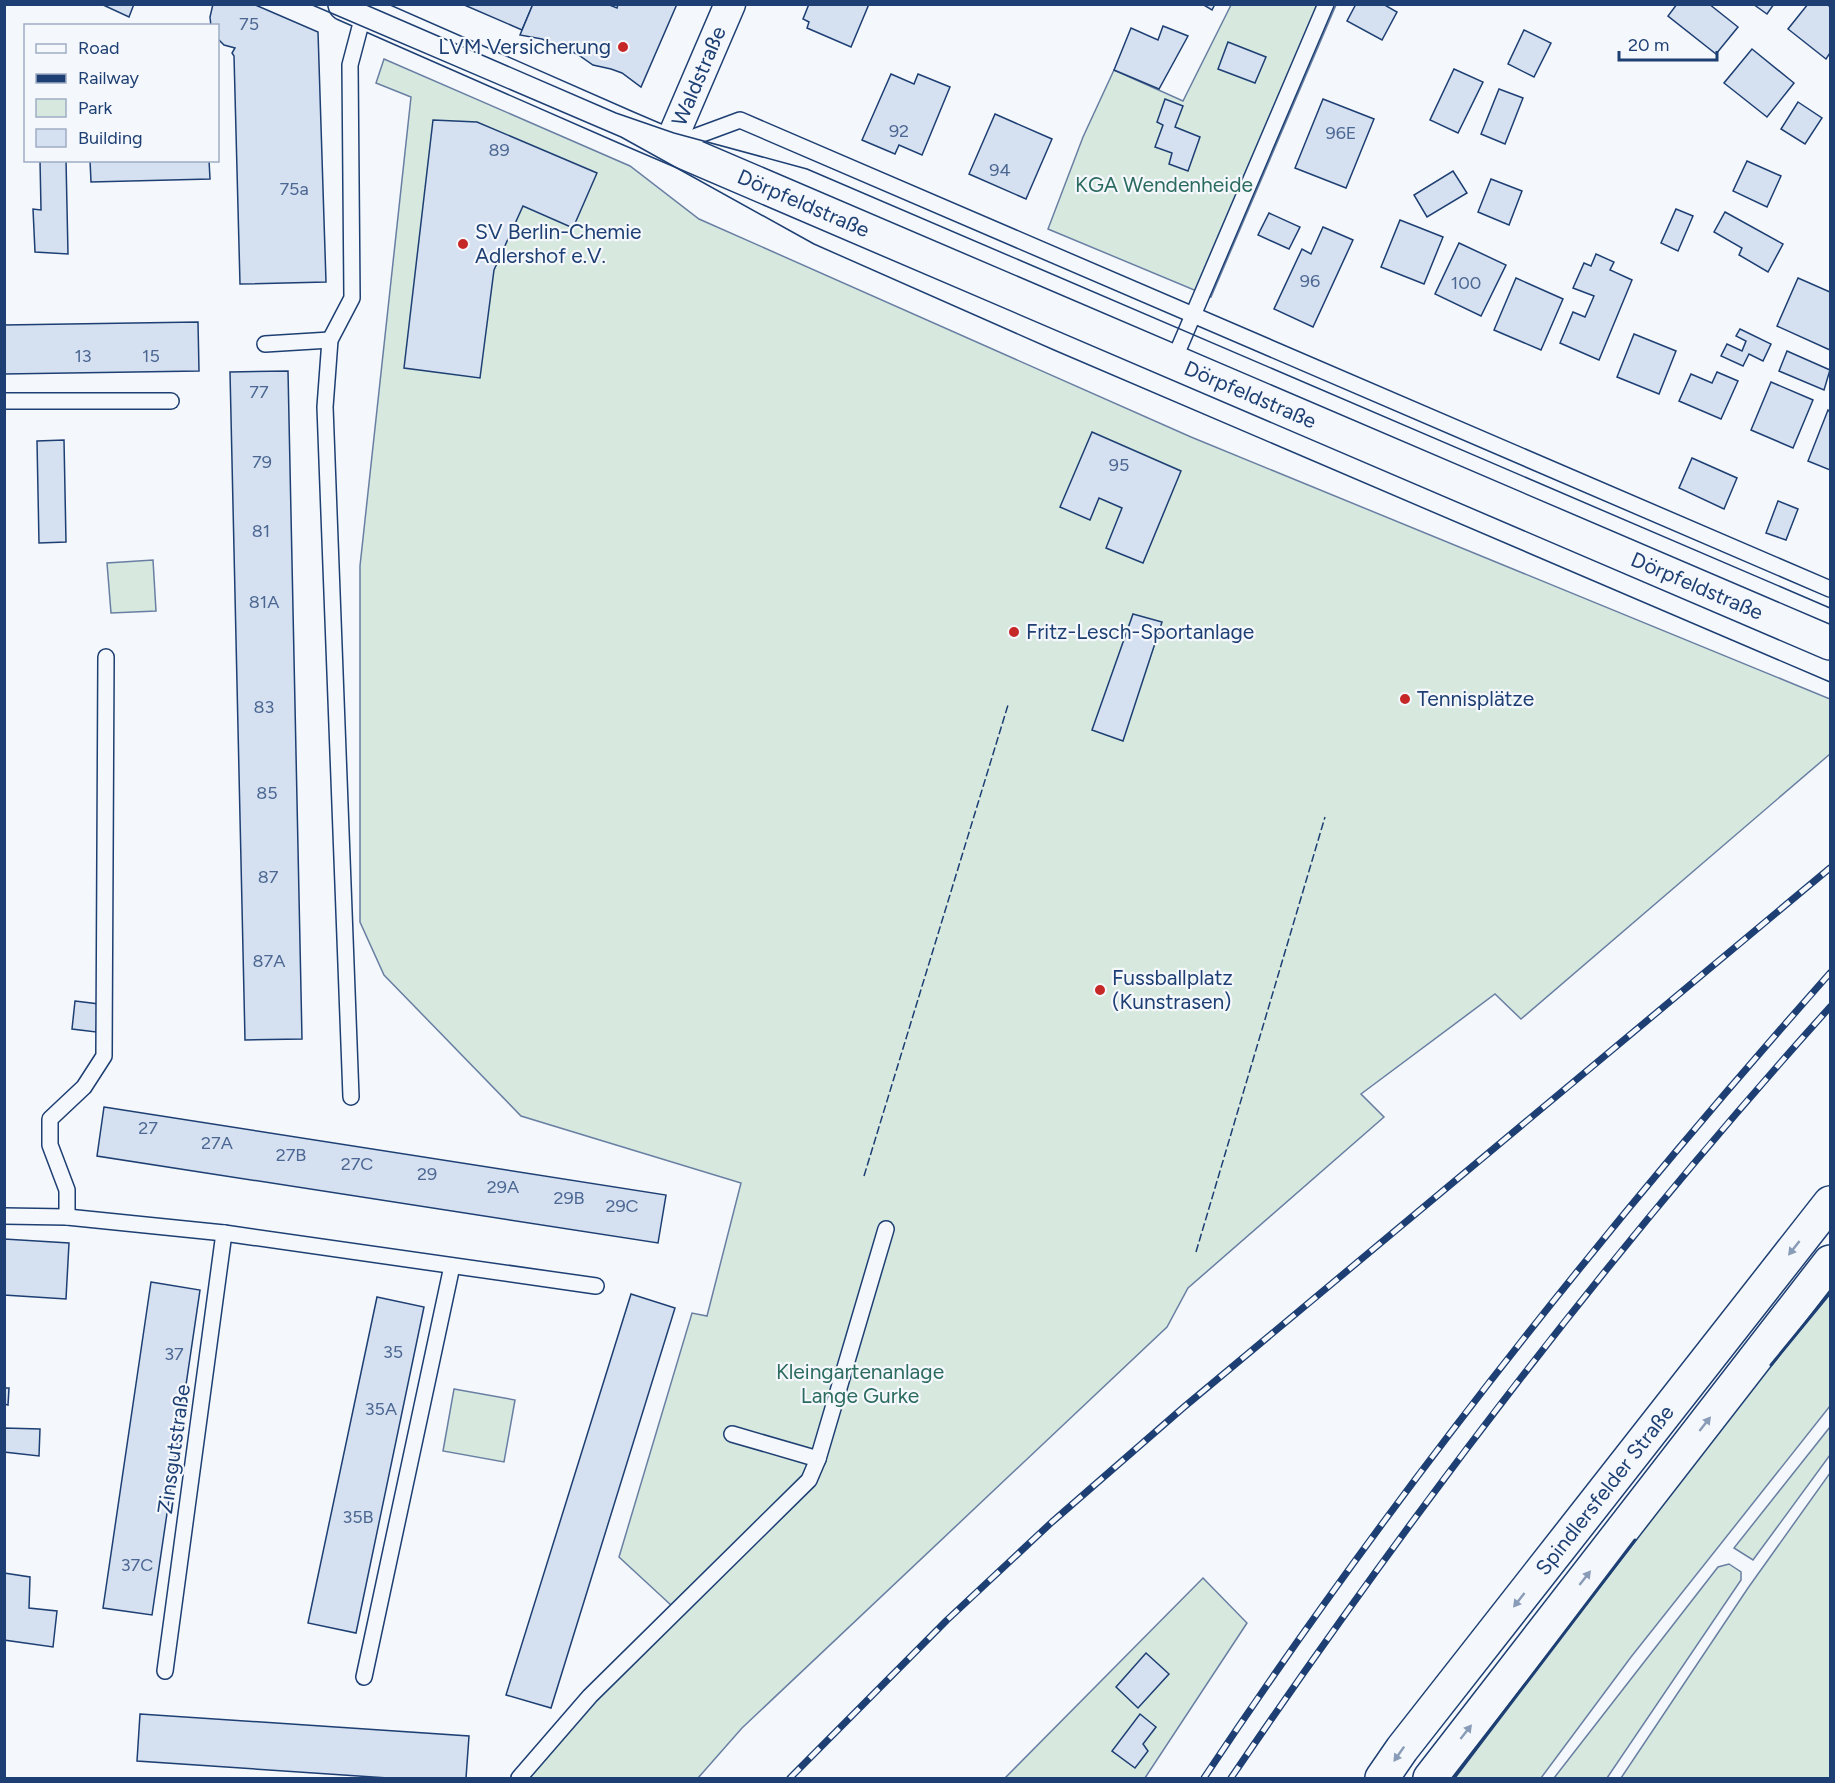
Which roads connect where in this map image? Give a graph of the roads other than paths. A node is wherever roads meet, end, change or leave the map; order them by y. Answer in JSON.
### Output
{"nodes":[{"id":1,"x":730,"y":4,"type":"edge"},
{"id":2,"x":1326,"y":4,"type":"edge"},
{"id":3,"x":355,"y":8,"type":"edge"},
{"id":4,"x":669,"y":146,"type":"junction"},
{"id":5,"x":1192,"y":315,"type":"junction"},
{"id":6,"x":330,"y":340,"type":"junction"},
{"id":7,"x":265,"y":344,"type":"dead end"},
{"id":8,"x":1173,"y":362,"type":"junction"},
{"id":9,"x":4,"y":401,"type":"edge"},
{"id":10,"x":171,"y":401,"type":"dead end"},
{"id":11,"x":1829,"y":585,"type":"edge"},
{"id":12,"x":1830,"y":643,"type":"edge"},
{"id":13,"x":106,"y":657,"type":"dead end"},
{"id":14,"x":351,"y":1097,"type":"dead end"},
{"id":15,"x":1830,"y":1203,"type":"edge"},
{"id":16,"x":4,"y":1216,"type":"edge"},
{"id":17,"x":66,"y":1217,"type":"junction"},
{"id":18,"x":886,"y":1229,"type":"dead end"},
{"id":19,"x":224,"y":1233,"type":"junction"},
{"id":20,"x":1830,"y":1262,"type":"edge"},
{"id":21,"x":452,"y":1266,"type":"junction"},
{"id":22,"x":596,"y":1286,"type":"dead end"},
{"id":23,"x":732,"y":1434,"type":"dead end"},
{"id":24,"x":818,"y":1459,"type":"junction"},
{"id":25,"x":165,"y":1671,"type":"dead end"},
{"id":26,"x":364,"y":1677,"type":"dead end"},
{"id":27,"x":519,"y":1779,"type":"edge"},
{"id":28,"x":1382,"y":1779,"type":"edge"},
{"id":29,"x":1430,"y":1779,"type":"edge"}],
"edges":[{"from":1,"to":4,"type":"street","name":"Waldstraße"},
{"from":2,"to":5,"type":"lane"},
{"from":3,"to":4,"type":"main road","name":"Dörpfeldstraße"},
{"from":3,"to":6,"type":"lane"},
{"from":4,"to":5,"type":"lane"},
{"from":4,"to":8,"type":"main road","name":"Dörpfeldstraße"},
{"from":5,"to":8,"type":"lane"},
{"from":5,"to":11,"type":"lane"},
{"from":6,"to":7,"type":"lane"},
{"from":6,"to":14,"type":"lane"},
{"from":8,"to":12,"type":"main road","name":"Dörpfeldstraße"},
{"from":9,"to":10,"type":"lane"},
{"from":13,"to":17,"type":"lane"},
{"from":15,"to":28,"type":"main road","name":"Spindlersfelder Straße","one_way":true},
{"from":16,"to":17,"type":"lane"},
{"from":17,"to":19,"type":"lane"},
{"from":18,"to":24,"type":"lane"},
{"from":19,"to":21,"type":"lane"},
{"from":19,"to":25,"type":"lane","name":"Zinsgutstraße"},
{"from":29,"to":20,"type":"main road","name":"Spindlersfelder Straße","one_way":true},
{"from":21,"to":22,"type":"lane"},
{"from":21,"to":26,"type":"lane"},
{"from":23,"to":24,"type":"lane"},
{"from":24,"to":27,"type":"lane"}]}
